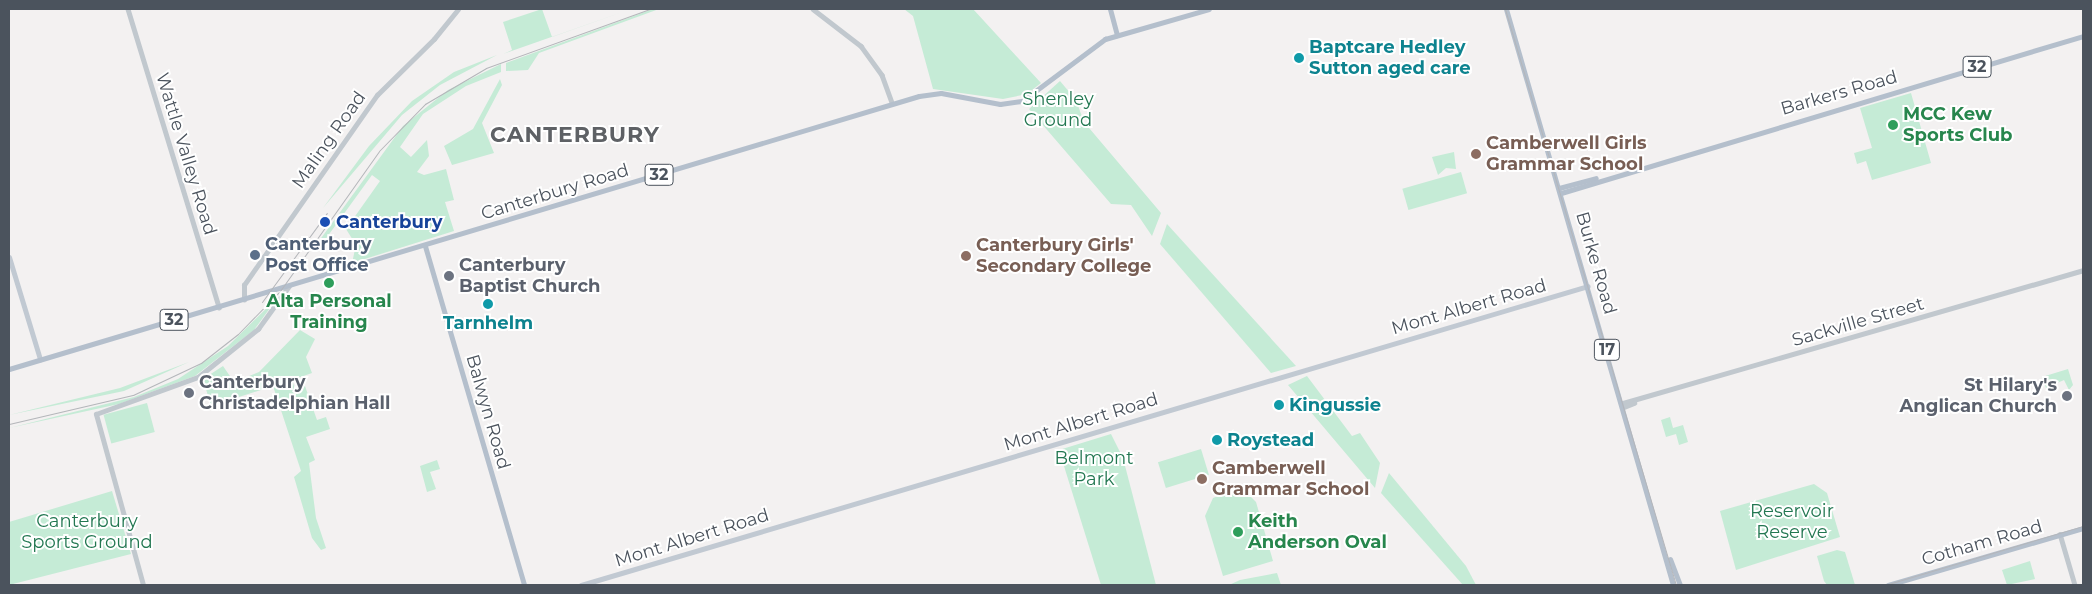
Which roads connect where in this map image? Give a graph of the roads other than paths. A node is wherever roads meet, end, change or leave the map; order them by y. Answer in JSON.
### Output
{"nodes":[{"id":1,"x":128,"y":9,"type":"edge"},
{"id":2,"x":458,"y":9,"type":"edge"},
{"id":3,"x":813,"y":9,"type":"edge"},
{"id":4,"x":1110,"y":9,"type":"edge"},
{"id":5,"x":1209,"y":9,"type":"edge"},
{"id":6,"x":1506,"y":9,"type":"edge"},
{"id":7,"x":1118,"y":35,"type":"junction"},
{"id":8,"x":2083,"y":36,"type":"edge"},
{"id":9,"x":892,"y":103,"type":"junction"},
{"id":10,"x":1555,"y":174,"type":"junction"},
{"id":11,"x":1602,"y":178,"type":"junction"},
{"id":12,"x":1571,"y":184,"type":"junction"},
{"id":13,"x":1560,"y":191,"type":"junction"},
{"id":14,"x":425,"y":246,"type":"junction"},
{"id":15,"x":9,"y":257,"type":"edge"},
{"id":16,"x":2083,"y":270,"type":"edge"},
{"id":17,"x":289,"y":286,"type":"junction"},
{"id":18,"x":1588,"y":286,"type":"junction"},
{"id":19,"x":273,"y":291,"type":"junction"},
{"id":20,"x":244,"y":300,"type":"junction"},
{"id":21,"x":280,"y":301,"type":"junction"},
{"id":22,"x":219,"y":307,"type":"junction"},
{"id":23,"x":40,"y":360,"type":"junction"},
{"id":24,"x":9,"y":369,"type":"edge"},
{"id":25,"x":1623,"y":405,"type":"junction"},
{"id":26,"x":2083,"y":528,"type":"edge"},
{"id":27,"x":2060,"y":534,"type":"junction"},
{"id":28,"x":1667,"y":554,"type":"junction"},
{"id":29,"x":143,"y":585,"type":"edge"},
{"id":30,"x":524,"y":585,"type":"edge"},
{"id":31,"x":581,"y":585,"type":"edge"},
{"id":32,"x":1673,"y":585,"type":"edge"},
{"id":33,"x":1680,"y":585,"type":"edge"},
{"id":34,"x":1888,"y":585,"type":"edge"},
{"id":35,"x":2075,"y":585,"type":"edge"}],
"edges":[{"from":1,"to":22,"type":"street","name":"Wattle Valley Road"},
{"from":2,"to":20,"type":"street","name":"Maling Road"},
{"from":3,"to":9,"type":"street"},
{"from":4,"to":7,"type":"main road"},
{"from":5,"to":7,"type":"main road","name":"Canterbury Road","number":"32"},
{"from":6,"to":10,"type":"main road","name":"Burke Road","number":"17"},
{"from":7,"to":9,"type":"main road","name":"Canterbury Road","number":"32"},
{"from":8,"to":11,"type":"main road","name":"Barkers Road","number":"32"},
{"from":9,"to":14,"type":"main road","name":"Canterbury Road","number":"32"},
{"from":10,"to":12,"type":"main road"},
{"from":10,"to":13,"type":"main road","name":"Burke Road","number":"17"},
{"from":11,"to":12,"type":"main road","name":"Barkers Road","number":"32"},
{"from":11,"to":13,"type":"main road","name":"Barkers Road","number":"32"},
{"from":12,"to":13,"type":"main road","name":"Barkers Road","number":"32"},
{"from":13,"to":18,"type":"main road","name":"Burke Road","number":"17"},
{"from":14,"to":17,"type":"main road","name":"Canterbury Road","number":"32"},
{"from":14,"to":30,"type":"main road","name":"Balwyn Road"},
{"from":15,"to":23,"type":"main road"},
{"from":16,"to":25,"type":"street","name":"Sackville Street"},
{"from":17,"to":19,"type":"main road","name":"Canterbury Road","number":"32"},
{"from":17,"to":21,"type":"street"},
{"from":18,"to":25,"type":"main road","name":"Burke Road","number":"17"},
{"from":18,"to":31,"type":"main road","name":"Mont Albert Road"},
{"from":19,"to":20,"type":"main road","name":"Canterbury Road","number":"32"},
{"from":19,"to":21,"type":"street"},
{"from":20,"to":22,"type":"main road","name":"Canterbury Road","number":"32"},
{"from":21,"to":29,"type":"street"},
{"from":22,"to":23,"type":"main road","name":"Canterbury Road","number":"32"},
{"from":23,"to":24,"type":"main road","name":"Canterbury Road","number":"32"},
{"from":25,"to":28,"type":"main road","name":"Burke Road","number":"17"},
{"from":26,"to":27,"type":"main road","name":"Cotham Road"},
{"from":27,"to":34,"type":"main road","name":"Cotham Road"},
{"from":27,"to":35,"type":"street"},
{"from":28,"to":32,"type":"main road","name":"Burke Road","number":"17"},
{"from":28,"to":33,"type":"main road","name":"Burke Road","number":"17"}]}
